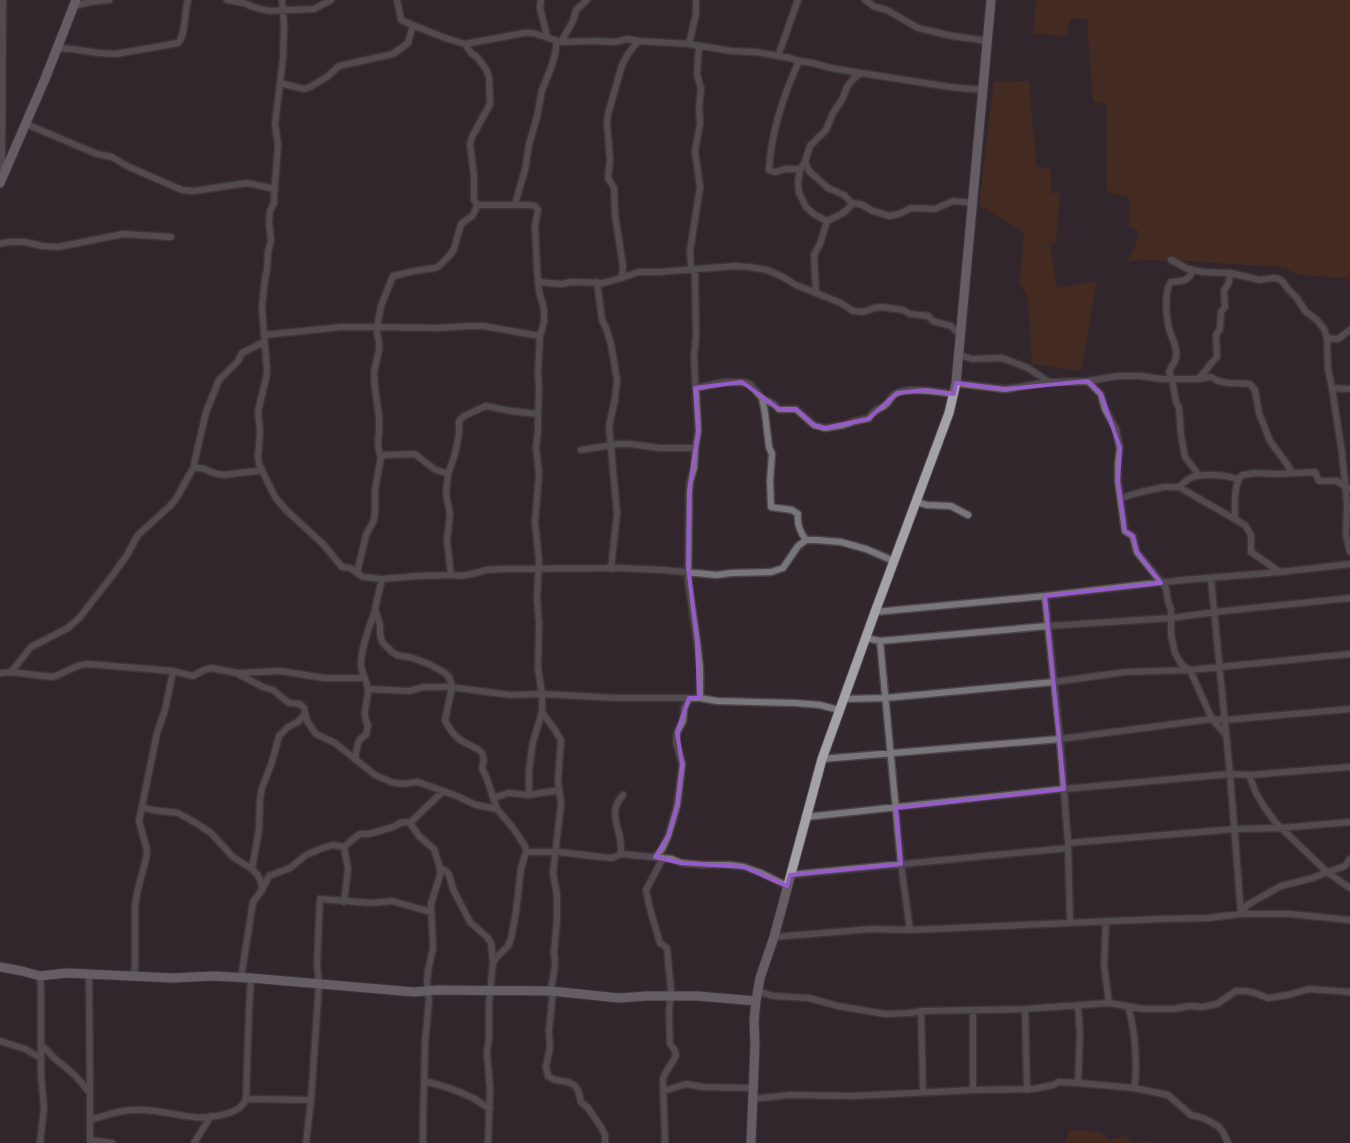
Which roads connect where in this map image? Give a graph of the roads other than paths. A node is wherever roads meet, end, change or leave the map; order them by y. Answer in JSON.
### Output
{"nodes":[{"id":1,"x":3,"y":0,"type":"edge"},
{"id":2,"x":109,"y":0,"type":"edge"},
{"id":3,"x":188,"y":0,"type":"edge"},
{"id":4,"x":227,"y":0,"type":"edge"},
{"id":5,"x":282,"y":0,"type":"edge"},
{"id":6,"x":331,"y":0,"type":"edge"},
{"id":7,"x":397,"y":0,"type":"edge"},
{"id":8,"x":541,"y":0,"type":"edge"},
{"id":9,"x":587,"y":0,"type":"edge"},
{"id":10,"x":696,"y":0,"type":"edge"},
{"id":11,"x":798,"y":0,"type":"edge"},
{"id":12,"x":866,"y":0,"type":"edge"},
{"id":13,"x":992,"y":0,"type":"edge"},
{"id":14,"x":75,"y":2,"type":"edge"},
{"id":15,"x":283,"y":9,"type":"junction"},
{"id":16,"x":413,"y":25,"type":"junction"},
{"id":17,"x":547,"y":36,"type":"junction"},
{"id":18,"x":559,"y":41,"type":"junction"},
{"id":19,"x":638,"y":41,"type":"junction"},
{"id":20,"x":988,"y":41,"type":"junction"},
{"id":21,"x":465,"y":44,"type":"junction"},
{"id":22,"x":690,"y":44,"type":"junction"},
{"id":23,"x":699,"y":46,"type":"junction"},
{"id":24,"x":57,"y":48,"type":"junction"},
{"id":25,"x":778,"y":56,"type":"junction"},
{"id":26,"x":799,"y":61,"type":"junction"},
{"id":27,"x":861,"y":73,"type":"junction"},
{"id":28,"x":280,"y":83,"type":"junction"},
{"id":29,"x":983,"y":90,"type":"junction"},
{"id":30,"x":26,"y":124,"type":"junction"},
{"id":31,"x":804,"y":162,"type":"junction"},
{"id":32,"x":800,"y":169,"type":"junction"},
{"id":33,"x":4,"y":173,"type":"junction"},
{"id":34,"x":0,"y":183,"type":"edge"},
{"id":35,"x":275,"y":189,"type":"junction"},
{"id":36,"x":852,"y":203,"type":"junction"},
{"id":37,"x":973,"y":203,"type":"junction"},
{"id":38,"x":515,"y":204,"type":"junction"},
{"id":39,"x":477,"y":205,"type":"junction"},
{"id":40,"x":827,"y":221,"type":"junction"},
{"id":41,"x":171,"y":237,"type":"dead end"},
{"id":42,"x":0,"y":244,"type":"edge"},
{"id":43,"x":1171,"y":260,"type":"dead end"},
{"id":44,"x":692,"y":269,"type":"junction"},
{"id":45,"x":1193,"y":270,"type":"junction"},
{"id":46,"x":1230,"y":273,"type":"junction"},
{"id":47,"x":622,"y":278,"type":"junction"},
{"id":48,"x":538,"y":282,"type":"junction"},
{"id":49,"x":597,"y":282,"type":"junction"},
{"id":50,"x":816,"y":294,"type":"junction"},
{"id":51,"x":377,"y":327,"type":"junction"},
{"id":52,"x":1350,"y":330,"type":"edge"},
{"id":53,"x":961,"y":332,"type":"junction"},
{"id":54,"x":540,"y":336,"type":"junction"},
{"id":55,"x":264,"y":338,"type":"junction"},
{"id":56,"x":1327,"y":338,"type":"junction"},
{"id":57,"x":960,"y":355,"type":"junction"},
{"id":58,"x":1198,"y":378,"type":"junction"},
{"id":59,"x":1172,"y":379,"type":"junction"},
{"id":60,"x":1088,"y":381,"type":"junction"},
{"id":61,"x":1049,"y":382,"type":"junction"},
{"id":62,"x":956,"y":383,"type":"junction"},
{"id":63,"x":695,"y":388,"type":"junction"},
{"id":64,"x":1332,"y":388,"type":"junction"},
{"id":65,"x":1350,"y":389,"type":"edge"},
{"id":66,"x":954,"y":394,"type":"junction"},
{"id":67,"x":762,"y":398,"type":"junction"},
{"id":68,"x":538,"y":414,"type":"junction"},
{"id":69,"x":610,"y":446,"type":"junction"},
{"id":70,"x":695,"y":448,"type":"junction"},
{"id":71,"x":581,"y":450,"type":"dead end"},
{"id":72,"x":1342,"y":453,"type":"junction"},
{"id":73,"x":1350,"y":453,"type":"edge"},
{"id":74,"x":381,"y":457,"type":"junction"},
{"id":75,"x":195,"y":468,"type":"junction"},
{"id":76,"x":262,"y":470,"type":"junction"},
{"id":77,"x":1292,"y":473,"type":"junction"},
{"id":78,"x":448,"y":474,"type":"junction"},
{"id":79,"x":1198,"y":476,"type":"junction"},
{"id":80,"x":1238,"y":479,"type":"junction"},
{"id":81,"x":1179,"y":487,"type":"junction"},
{"id":82,"x":1348,"y":488,"type":"edge"},
{"id":83,"x":1122,"y":498,"type":"junction"},
{"id":84,"x":916,"y":502,"type":"junction"},
{"id":85,"x":968,"y":515,"type":"dead end"},
{"id":86,"x":1234,"y":519,"type":"junction"},
{"id":87,"x":806,"y":540,"type":"junction"},
{"id":88,"x":1350,"y":552,"type":"edge"},
{"id":89,"x":894,"y":561,"type":"junction"},
{"id":90,"x":1350,"y":564,"type":"edge"},
{"id":91,"x":538,"y":568,"type":"junction"},
{"id":92,"x":611,"y":568,"type":"junction"},
{"id":93,"x":688,"y":572,"type":"junction"},
{"id":94,"x":1280,"y":572,"type":"junction"},
{"id":95,"x":357,"y":574,"type":"junction"},
{"id":96,"x":451,"y":575,"type":"junction"},
{"id":97,"x":382,"y":579,"type":"junction"},
{"id":98,"x":1211,"y":579,"type":"junction"},
{"id":99,"x":1161,"y":583,"type":"junction"},
{"id":100,"x":1045,"y":596,"type":"junction"},
{"id":101,"x":1350,"y":598,"type":"edge"},
{"id":102,"x":376,"y":609,"type":"junction"},
{"id":103,"x":875,"y":612,"type":"junction"},
{"id":104,"x":1215,"y":612,"type":"junction"},
{"id":105,"x":1172,"y":618,"type":"junction"},
{"id":106,"x":1048,"y":626,"type":"junction"},
{"id":107,"x":866,"y":638,"type":"junction"},
{"id":108,"x":880,"y":641,"type":"junction"},
{"id":109,"x":1350,"y":654,"type":"edge"},
{"id":110,"x":1220,"y":667,"type":"junction"},
{"id":111,"x":1190,"y":670,"type":"junction"},
{"id":112,"x":173,"y":671,"type":"junction"},
{"id":113,"x":11,"y":672,"type":"junction"},
{"id":114,"x":0,"y":673,"type":"edge"},
{"id":115,"x":237,"y":673,"type":"junction"},
{"id":116,"x":364,"y":678,"type":"junction"},
{"id":117,"x":1054,"y":682,"type":"junction"},
{"id":118,"x":451,"y":687,"type":"junction"},
{"id":119,"x":368,"y":689,"type":"junction"},
{"id":120,"x":542,"y":694,"type":"junction"},
{"id":121,"x":689,"y":698,"type":"junction"},
{"id":122,"x":700,"y":698,"type":"junction"},
{"id":123,"x":886,"y":698,"type":"junction"},
{"id":124,"x":843,"y":699,"type":"junction"},
{"id":125,"x":1350,"y":709,"type":"edge"},
{"id":126,"x":839,"y":710,"type":"junction"},
{"id":127,"x":542,"y":712,"type":"junction"},
{"id":128,"x":305,"y":714,"type":"junction"},
{"id":129,"x":1212,"y":719,"type":"junction"},
{"id":130,"x":1225,"y":720,"type":"junction"},
{"id":131,"x":1226,"y":735,"type":"junction"},
{"id":132,"x":1060,"y":738,"type":"junction"},
{"id":133,"x":890,"y":753,"type":"junction"},
{"id":134,"x":354,"y":759,"type":"junction"},
{"id":135,"x":822,"y":759,"type":"junction"},
{"id":136,"x":1350,"y":766,"type":"edge"},
{"id":137,"x":1230,"y":774,"type":"junction"},
{"id":138,"x":1249,"y":775,"type":"junction"},
{"id":139,"x":1064,"y":789,"type":"junction"},
{"id":140,"x":559,"y":790,"type":"junction"},
{"id":141,"x":442,"y":792,"type":"junction"},
{"id":142,"x":529,"y":795,"type":"junction"},
{"id":143,"x":623,"y":795,"type":"dead end"},
{"id":144,"x":494,"y":798,"type":"junction"},
{"id":145,"x":142,"y":807,"type":"junction"},
{"id":146,"x":896,"y":808,"type":"junction"},
{"id":147,"x":497,"y":809,"type":"junction"},
{"id":148,"x":806,"y":817,"type":"junction"},
{"id":149,"x":1350,"y":822,"type":"edge"},
{"id":150,"x":410,"y":823,"type":"junction"},
{"id":151,"x":1281,"y":828,"type":"junction"},
{"id":152,"x":1235,"y":829,"type":"junction"},
{"id":153,"x":1068,"y":845,"type":"junction"},
{"id":154,"x":344,"y":847,"type":"junction"},
{"id":155,"x":526,"y":852,"type":"junction"},
{"id":156,"x":555,"y":852,"type":"junction"},
{"id":157,"x":621,"y":854,"type":"junction"},
{"id":158,"x":656,"y":856,"type":"junction"},
{"id":159,"x":663,"y":858,"type":"junction"},
{"id":160,"x":1350,"y":859,"type":"edge"},
{"id":161,"x":901,"y":864,"type":"junction"},
{"id":162,"x":1347,"y":865,"type":"edge"},
{"id":163,"x":252,"y":868,"type":"junction"},
{"id":164,"x":440,"y":868,"type":"junction"},
{"id":165,"x":1327,"y":872,"type":"junction"},
{"id":166,"x":790,"y":875,"type":"junction"},
{"id":167,"x":787,"y":886,"type":"junction"},
{"id":168,"x":1350,"y":888,"type":"edge"},
{"id":169,"x":262,"y":890,"type":"junction"},
{"id":170,"x":344,"y":902,"type":"junction"},
{"id":171,"x":432,"y":912,"type":"junction"},
{"id":172,"x":1241,"y":914,"type":"junction"},
{"id":173,"x":1350,"y":920,"type":"edge"},
{"id":174,"x":1070,"y":922,"type":"junction"},
{"id":175,"x":1106,"y":922,"type":"junction"},
{"id":176,"x":910,"y":930,"type":"junction"},
{"id":177,"x":774,"y":937,"type":"junction"},
{"id":178,"x":493,"y":963,"type":"junction"},
{"id":179,"x":0,"y":968,"type":"edge"},
{"id":180,"x":89,"y":974,"type":"junction"},
{"id":181,"x":40,"y":976,"type":"junction"},
{"id":182,"x":134,"y":976,"type":"junction"},
{"id":183,"x":246,"y":978,"type":"junction"},
{"id":184,"x":319,"y":984,"type":"junction"},
{"id":185,"x":490,"y":990,"type":"junction"},
{"id":186,"x":428,"y":991,"type":"junction"},
{"id":187,"x":552,"y":991,"type":"junction"},
{"id":188,"x":757,"y":991,"type":"junction"},
{"id":189,"x":1350,"y":992,"type":"edge"},
{"id":190,"x":669,"y":997,"type":"junction"},
{"id":191,"x":756,"y":1001,"type":"junction"},
{"id":192,"x":1109,"y":1003,"type":"junction"},
{"id":193,"x":1078,"y":1006,"type":"junction"},
{"id":194,"x":1128,"y":1007,"type":"junction"},
{"id":195,"x":1025,"y":1009,"type":"junction"},
{"id":196,"x":973,"y":1010,"type":"junction"},
{"id":197,"x":921,"y":1011,"type":"junction"},
{"id":198,"x":0,"y":1041,"type":"edge"},
{"id":199,"x":42,"y":1046,"type":"junction"},
{"id":200,"x":41,"y":1058,"type":"junction"},
{"id":201,"x":424,"y":1080,"type":"junction"},
{"id":202,"x":1078,"y":1082,"type":"junction"},
{"id":203,"x":752,"y":1088,"type":"junction"},
{"id":204,"x":1134,"y":1088,"type":"junction"},
{"id":205,"x":664,"y":1090,"type":"junction"},
{"id":206,"x":973,"y":1090,"type":"junction"},
{"id":207,"x":1027,"y":1090,"type":"junction"},
{"id":208,"x":90,"y":1092,"type":"junction"},
{"id":209,"x":923,"y":1092,"type":"junction"},
{"id":210,"x":246,"y":1099,"type":"junction"},
{"id":211,"x":752,"y":1099,"type":"junction"},
{"id":212,"x":311,"y":1100,"type":"junction"},
{"id":213,"x":490,"y":1108,"type":"junction"},
{"id":214,"x":211,"y":1116,"type":"junction"},
{"id":215,"x":90,"y":1120,"type":"junction"},
{"id":216,"x":90,"y":1142,"type":"edge"},
{"id":217,"x":40,"y":1143,"type":"edge"},
{"id":218,"x":112,"y":1143,"type":"edge"},
{"id":219,"x":194,"y":1143,"type":"edge"},
{"id":220,"x":306,"y":1143,"type":"edge"},
{"id":221,"x":423,"y":1143,"type":"edge"},
{"id":222,"x":488,"y":1143,"type":"edge"},
{"id":223,"x":605,"y":1143,"type":"edge"},
{"id":224,"x":665,"y":1143,"type":"edge"},
{"id":225,"x":751,"y":1143,"type":"edge"},
{"id":226,"x":1228,"y":1143,"type":"edge"}],
"edges":[{"from":1,"to":33,"type":"street"},
{"from":2,"to":14,"type":"street"},
{"from":3,"to":24,"type":"street"},
{"from":4,"to":15,"type":"street"},
{"from":5,"to":15,"type":"street"},
{"from":6,"to":15,"type":"street"},
{"from":7,"to":16,"type":"street"},
{"from":8,"to":17,"type":"street"},
{"from":9,"to":18,"type":"street"},
{"from":10,"to":22,"type":"street"},
{"from":11,"to":25,"type":"street"},
{"from":12,"to":20,"type":"street"},
{"from":13,"to":20,"type":"street"},
{"from":14,"to":24,"type":"street"},
{"from":15,"to":28,"type":"street"},
{"from":16,"to":21,"type":"street"},
{"from":16,"to":28,"type":"street"},
{"from":17,"to":18,"type":"street"},
{"from":17,"to":21,"type":"street"},
{"from":18,"to":19,"type":"street"},
{"from":18,"to":38,"type":"street"},
{"from":19,"to":22,"type":"street"},
{"from":19,"to":47,"type":"street"},
{"from":20,"to":29,"type":"street"},
{"from":21,"to":39,"type":"street"},
{"from":22,"to":23,"type":"street"},
{"from":23,"to":25,"type":"street"},
{"from":23,"to":44,"type":"street"},
{"from":24,"to":30,"type":"street"},
{"from":25,"to":26,"type":"street"},
{"from":26,"to":27,"type":"street"},
{"from":26,"to":32,"type":"street"},
{"from":27,"to":29,"type":"street"},
{"from":27,"to":31,"type":"street"},
{"from":28,"to":35,"type":"street"},
{"from":29,"to":37,"type":"street"},
{"from":30,"to":33,"type":"street"},
{"from":30,"to":35,"type":"street"},
{"from":31,"to":32,"type":"street"},
{"from":31,"to":36,"type":"street"},
{"from":32,"to":40,"type":"street"},
{"from":33,"to":34,"type":"street"},
{"from":35,"to":55,"type":"street"},
{"from":36,"to":37,"type":"street"},
{"from":36,"to":40,"type":"street"},
{"from":37,"to":53,"type":"street"},
{"from":38,"to":39,"type":"street"},
{"from":38,"to":48,"type":"street"},
{"from":39,"to":51,"type":"street"},
{"from":40,"to":50,"type":"street"},
{"from":41,"to":42,"type":"street"},
{"from":43,"to":45,"type":"street"},
{"from":44,"to":47,"type":"street"},
{"from":44,"to":50,"type":"street"},
{"from":44,"to":63,"type":"street"},
{"from":45,"to":46,"type":"street"},
{"from":45,"to":59,"type":"street"},
{"from":46,"to":56,"type":"street"},
{"from":46,"to":58,"type":"street"},
{"from":47,"to":49,"type":"street"},
{"from":48,"to":49,"type":"street"},
{"from":48,"to":54,"type":"street"},
{"from":49,"to":69,"type":"street"},
{"from":50,"to":53,"type":"street"},
{"from":51,"to":54,"type":"street"},
{"from":51,"to":55,"type":"street"},
{"from":51,"to":74,"type":"street"},
{"from":52,"to":56,"type":"street"},
{"from":53,"to":57,"type":"street"},
{"from":54,"to":68,"type":"street"},
{"from":55,"to":75,"type":"street"},
{"from":55,"to":76,"type":"street"},
{"from":56,"to":64,"type":"street"},
{"from":57,"to":61,"type":"street"},
{"from":57,"to":62,"type":"street"},
{"from":58,"to":59,"type":"street"},
{"from":58,"to":77,"type":"street"},
{"from":59,"to":60,"type":"street"},
{"from":59,"to":79,"type":"street"},
{"from":60,"to":61,"type":"street"},
{"from":60,"to":83,"type":"street"},
{"from":61,"to":62,"type":"street"},
{"from":62,"to":66,"type":"street"},
{"from":63,"to":67,"type":"street"},
{"from":63,"to":70,"type":"street"},
{"from":64,"to":65,"type":"street"},
{"from":64,"to":72,"type":"street"},
{"from":66,"to":67,"type":"street"},
{"from":66,"to":84,"type":"street"},
{"from":67,"to":87,"type":"street"},
{"from":68,"to":78,"type":"street"},
{"from":68,"to":91,"type":"street"},
{"from":69,"to":70,"type":"street"},
{"from":69,"to":71,"type":"street"},
{"from":69,"to":92,"type":"street"},
{"from":70,"to":93,"type":"street"},
{"from":72,"to":73,"type":"street"},
{"from":72,"to":82,"type":"street"},
{"from":74,"to":78,"type":"street"},
{"from":74,"to":95,"type":"street"},
{"from":75,"to":76,"type":"street"},
{"from":75,"to":113,"type":"street"},
{"from":76,"to":95,"type":"street"},
{"from":77,"to":80,"type":"street"},
{"from":77,"to":82,"type":"street"},
{"from":78,"to":96,"type":"street"},
{"from":79,"to":80,"type":"street"},
{"from":79,"to":81,"type":"street"},
{"from":80,"to":86,"type":"street"},
{"from":81,"to":83,"type":"street"},
{"from":81,"to":86,"type":"street"},
{"from":82,"to":88,"type":"street"},
{"from":83,"to":99,"type":"street"},
{"from":84,"to":85,"type":"street"},
{"from":84,"to":89,"type":"street"},
{"from":86,"to":94,"type":"street"},
{"from":87,"to":89,"type":"street"},
{"from":87,"to":93,"type":"street"},
{"from":89,"to":103,"type":"street"},
{"from":90,"to":94,"type":"street"},
{"from":91,"to":92,"type":"street"},
{"from":91,"to":96,"type":"street"},
{"from":91,"to":120,"type":"street"},
{"from":92,"to":93,"type":"street"},
{"from":93,"to":122,"type":"street"},
{"from":94,"to":98,"type":"street"},
{"from":95,"to":97,"type":"street"},
{"from":96,"to":97,"type":"street"},
{"from":97,"to":102,"type":"street"},
{"from":98,"to":99,"type":"street"},
{"from":98,"to":104,"type":"street"},
{"from":99,"to":100,"type":"street"},
{"from":99,"to":105,"type":"street"},
{"from":100,"to":103,"type":"street"},
{"from":100,"to":106,"type":"street"},
{"from":101,"to":104,"type":"street"},
{"from":102,"to":116,"type":"street"},
{"from":102,"to":118,"type":"street"},
{"from":103,"to":107,"type":"street"},
{"from":104,"to":105,"type":"street"},
{"from":104,"to":110,"type":"street"},
{"from":105,"to":106,"type":"street"},
{"from":105,"to":111,"type":"street"},
{"from":106,"to":108,"type":"street"},
{"from":106,"to":117,"type":"street"},
{"from":107,"to":108,"type":"street"},
{"from":107,"to":124,"type":"street"},
{"from":108,"to":123,"type":"street"},
{"from":109,"to":110,"type":"street"},
{"from":110,"to":111,"type":"street"},
{"from":110,"to":130,"type":"street"},
{"from":111,"to":117,"type":"street"},
{"from":111,"to":129,"type":"street"},
{"from":112,"to":113,"type":"street"},
{"from":112,"to":115,"type":"street"},
{"from":112,"to":145,"type":"street"},
{"from":113,"to":114,"type":"street"},
{"from":115,"to":116,"type":"street"},
{"from":115,"to":128,"type":"street"},
{"from":116,"to":119,"type":"street"},
{"from":117,"to":123,"type":"street"},
{"from":117,"to":132,"type":"street"},
{"from":118,"to":119,"type":"street"},
{"from":118,"to":120,"type":"street"},
{"from":118,"to":144,"type":"street"},
{"from":119,"to":134,"type":"street"},
{"from":120,"to":121,"type":"street"},
{"from":120,"to":127,"type":"street"},
{"from":121,"to":122,"type":"street"},
{"from":121,"to":158,"type":"street"},
{"from":122,"to":126,"type":"street"},
{"from":123,"to":124,"type":"street"},
{"from":123,"to":133,"type":"street"},
{"from":124,"to":126,"type":"street"},
{"from":125,"to":130,"type":"street"},
{"from":126,"to":135,"type":"street"},
{"from":127,"to":140,"type":"street"},
{"from":127,"to":142,"type":"street"},
{"from":128,"to":134,"type":"street"},
{"from":128,"to":163,"type":"street"},
{"from":129,"to":130,"type":"street"},
{"from":129,"to":131,"type":"street"},
{"from":129,"to":132,"type":"street"},
{"from":130,"to":131,"type":"street"},
{"from":131,"to":137,"type":"street"},
{"from":132,"to":133,"type":"street"},
{"from":132,"to":139,"type":"street"},
{"from":133,"to":135,"type":"street"},
{"from":133,"to":146,"type":"street"},
{"from":134,"to":141,"type":"street"},
{"from":135,"to":148,"type":"street"},
{"from":136,"to":138,"type":"street"},
{"from":137,"to":138,"type":"street"},
{"from":137,"to":139,"type":"street"},
{"from":137,"to":152,"type":"street"},
{"from":138,"to":151,"type":"street"},
{"from":139,"to":146,"type":"street"},
{"from":139,"to":153,"type":"street"},
{"from":140,"to":142,"type":"street"},
{"from":140,"to":156,"type":"street"},
{"from":141,"to":147,"type":"street"},
{"from":141,"to":150,"type":"street"},
{"from":142,"to":144,"type":"street"},
{"from":143,"to":157,"type":"street"},
{"from":144,"to":147,"type":"street"},
{"from":145,"to":163,"type":"street"},
{"from":145,"to":182,"type":"street"},
{"from":146,"to":148,"type":"street"},
{"from":146,"to":161,"type":"street"},
{"from":147,"to":155,"type":"street"},
{"from":148,"to":166,"type":"street"},
{"from":149,"to":151,"type":"street"},
{"from":150,"to":154,"type":"street"},
{"from":150,"to":164,"type":"street"},
{"from":151,"to":152,"type":"street"},
{"from":151,"to":165,"type":"street"},
{"from":152,"to":153,"type":"street"},
{"from":152,"to":172,"type":"street"},
{"from":153,"to":161,"type":"street"},
{"from":153,"to":174,"type":"street"},
{"from":154,"to":169,"type":"street"},
{"from":154,"to":170,"type":"street"},
{"from":155,"to":156,"type":"street"},
{"from":155,"to":178,"type":"street"},
{"from":156,"to":157,"type":"street"},
{"from":156,"to":187,"type":"street"},
{"from":157,"to":158,"type":"street"},
{"from":158,"to":159,"type":"street"},
{"from":159,"to":167,"type":"street"},
{"from":159,"to":190,"type":"street"},
{"from":160,"to":162,"type":"street"},
{"from":161,"to":166,"type":"street"},
{"from":161,"to":176,"type":"street"},
{"from":162,"to":165,"type":"street"},
{"from":163,"to":169,"type":"street"},
{"from":164,"to":171,"type":"street"},
{"from":164,"to":178,"type":"street"},
{"from":165,"to":168,"type":"street"},
{"from":165,"to":172,"type":"street"},
{"from":166,"to":167,"type":"street"},
{"from":167,"to":177,"type":"street"},
{"from":169,"to":183,"type":"street"},
{"from":170,"to":171,"type":"street"},
{"from":170,"to":184,"type":"street"},
{"from":171,"to":186,"type":"street"},
{"from":172,"to":173,"type":"street"},
{"from":172,"to":175,"type":"street"},
{"from":174,"to":175,"type":"street"},
{"from":174,"to":176,"type":"street"},
{"from":175,"to":192,"type":"street"},
{"from":176,"to":177,"type":"street"},
{"from":177,"to":188,"type":"street"},
{"from":178,"to":185,"type":"street"},
{"from":179,"to":181,"type":"street"},
{"from":180,"to":181,"type":"street"},
{"from":180,"to":182,"type":"street"},
{"from":180,"to":208,"type":"street"},
{"from":181,"to":199,"type":"street"},
{"from":182,"to":183,"type":"street"},
{"from":183,"to":184,"type":"street"},
{"from":183,"to":210,"type":"street"},
{"from":184,"to":186,"type":"street"},
{"from":184,"to":212,"type":"street"},
{"from":185,"to":186,"type":"street"},
{"from":185,"to":187,"type":"street"},
{"from":185,"to":213,"type":"street"},
{"from":186,"to":201,"type":"street"},
{"from":187,"to":190,"type":"street"},
{"from":187,"to":223,"type":"street"},
{"from":188,"to":191,"type":"street"},
{"from":188,"to":197,"type":"street"},
{"from":189,"to":194,"type":"street"},
{"from":190,"to":191,"type":"street"},
{"from":190,"to":205,"type":"street"},
{"from":191,"to":203,"type":"street"},
{"from":192,"to":193,"type":"street"},
{"from":192,"to":194,"type":"street"},
{"from":193,"to":195,"type":"street"},
{"from":193,"to":202,"type":"street"},
{"from":194,"to":204,"type":"street"},
{"from":195,"to":196,"type":"street"},
{"from":195,"to":207,"type":"street"},
{"from":196,"to":197,"type":"street"},
{"from":196,"to":206,"type":"street"},
{"from":197,"to":209,"type":"street"},
{"from":198,"to":200,"type":"street"},
{"from":199,"to":200,"type":"street"},
{"from":199,"to":208,"type":"street"},
{"from":200,"to":217,"type":"street"},
{"from":201,"to":213,"type":"street"},
{"from":201,"to":221,"type":"street"},
{"from":202,"to":204,"type":"street"},
{"from":202,"to":207,"type":"street"},
{"from":203,"to":205,"type":"street"},
{"from":203,"to":211,"type":"street"},
{"from":204,"to":226,"type":"street"},
{"from":205,"to":224,"type":"street"},
{"from":206,"to":207,"type":"street"},
{"from":206,"to":209,"type":"street"},
{"from":208,"to":215,"type":"street"},
{"from":209,"to":211,"type":"street"},
{"from":210,"to":212,"type":"street"},
{"from":210,"to":214,"type":"street"},
{"from":211,"to":225,"type":"street"},
{"from":212,"to":220,"type":"street"},
{"from":213,"to":222,"type":"street"},
{"from":214,"to":215,"type":"street"},
{"from":214,"to":219,"type":"street"},
{"from":215,"to":216,"type":"street"},
{"from":216,"to":218,"type":"street"}]}
